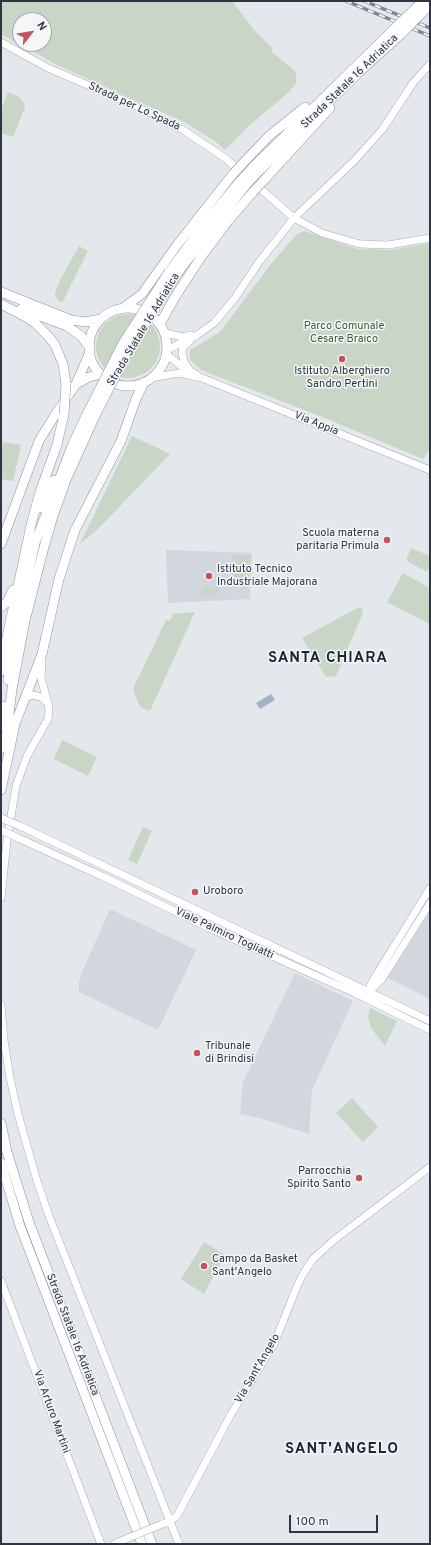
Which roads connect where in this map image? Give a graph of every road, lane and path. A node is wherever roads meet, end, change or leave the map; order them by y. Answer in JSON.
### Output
{"nodes":[{"id":1,"x":423,"y":1,"type":"edge"},
{"id":2,"x":430,"y":5,"type":"edge"},
{"id":3,"x":396,"y":33,"type":"junction"},
{"id":4,"x":1,"y":42,"type":"edge"},
{"id":5,"x":428,"y":66,"type":"edge"},
{"id":6,"x":355,"y":71,"type":"junction"},
{"id":7,"x":294,"y":218,"type":"junction"},
{"id":8,"x":430,"y":238,"type":"edge"},
{"id":9,"x":1,"y":292,"type":"edge"},
{"id":10,"x":1,"y":303,"type":"edge"},
{"id":11,"x":122,"y":308,"type":"junction"},
{"id":12,"x":101,"y":319,"type":"junction"},
{"id":13,"x":160,"y":324,"type":"junction"},
{"id":14,"x":164,"y":333,"type":"junction"},
{"id":15,"x":197,"y":335,"type":"junction"},
{"id":16,"x":90,"y":350,"type":"junction"},
{"id":17,"x":167,"y":352,"type":"junction"},
{"id":18,"x":189,"y":369,"type":"junction"},
{"id":19,"x":101,"y":374,"type":"junction"},
{"id":20,"x":202,"y":378,"type":"junction"},
{"id":21,"x":148,"y":380,"type":"junction"},
{"id":22,"x":76,"y":384,"type":"junction"},
{"id":23,"x":90,"y":417,"type":"junction"},
{"id":24,"x":72,"y":446,"type":"junction"},
{"id":25,"x":430,"y":470,"type":"edge"},
{"id":26,"x":28,"y":543,"type":"junction"},
{"id":27,"x":1,"y":544,"type":"edge"},
{"id":28,"x":20,"y":574,"type":"junction"},
{"id":29,"x":1,"y":607,"type":"edge"},
{"id":30,"x":42,"y":654,"type":"junction"},
{"id":31,"x":1,"y":671,"type":"edge"},
{"id":32,"x":25,"y":698,"type":"junction"},
{"id":33,"x":48,"y":703,"type":"junction"},
{"id":34,"x":1,"y":726,"type":"edge"},
{"id":35,"x":1,"y":786,"type":"edge"},
{"id":36,"x":1,"y":790,"type":"edge"},
{"id":37,"x":1,"y":818,"type":"edge"},
{"id":38,"x":1,"y":830,"type":"edge"},
{"id":39,"x":429,"y":891,"type":"edge"},
{"id":40,"x":1,"y":898,"type":"edge"},
{"id":41,"x":430,"y":903,"type":"edge"},
{"id":42,"x":367,"y":995,"type":"junction"},
{"id":43,"x":1,"y":1005,"type":"edge"},
{"id":44,"x":430,"y":1021,"type":"edge"},
{"id":45,"x":430,"y":1030,"type":"edge"},
{"id":46,"x":1,"y":1123,"type":"edge"},
{"id":47,"x":1,"y":1163,"type":"edge"},
{"id":48,"x":430,"y":1167,"type":"edge"},
{"id":49,"x":1,"y":1280,"type":"edge"},
{"id":50,"x":169,"y":1521,"type":"junction"},
{"id":51,"x":101,"y":1544,"type":"edge"},
{"id":52,"x":114,"y":1544,"type":"edge"},
{"id":53,"x":142,"y":1544,"type":"edge"},
{"id":54,"x":152,"y":1544,"type":"edge"},
{"id":55,"x":179,"y":1544,"type":"edge"}],
"edges":[{"from":1,"to":3,"type":"highway","bridge":true},
{"from":2,"to":3,"type":"highway","name":"Strada Statale 16 Adriatica","bridge":true},
{"from":3,"to":6,"type":"highway"},
{"from":4,"to":7,"type":"street","name":"Strada per Lo Spada"},
{"from":5,"to":7,"type":"street"},
{"from":6,"to":11,"type":"highway","bridge":true},
{"from":6,"to":13,"type":"highway","bridge":true},
{"from":6,"to":23,"type":"highway","name":"Strada Statale 16 Adriatica","bridge":true},
{"from":7,"to":8,"type":"street","name":"Strada per Lo Spada"},
{"from":7,"to":15,"type":"street"},
{"from":9,"to":12,"type":"highway"},
{"from":10,"to":16,"type":"highway"},
{"from":10,"to":26,"type":"highway","bridge":true},
{"from":11,"to":12,"type":"highway"},
{"from":11,"to":13,"type":"highway"},
{"from":12,"to":16,"type":"highway"},
{"from":13,"to":14,"type":"highway"},
{"from":14,"to":15,"type":"street"},
{"from":14,"to":17,"type":"highway"},
{"from":15,"to":17,"type":"street"},
{"from":15,"to":18,"type":"street"},
{"from":16,"to":19,"type":"highway"},
{"from":16,"to":22,"type":"highway"},
{"from":17,"to":18,"type":"street","name":"Via Appia"},
{"from":17,"to":21,"type":"highway"},
{"from":18,"to":20,"type":"street","name":"Via Appia"},
{"from":19,"to":21,"type":"highway"},
{"from":19,"to":22,"type":"highway"},
{"from":20,"to":21,"type":"street","name":"Via Appia"},
{"from":20,"to":25,"type":"street","name":"Via Appia"},
{"from":21,"to":30,"type":"highway"},
{"from":22,"to":27,"type":"highway"},
{"from":23,"to":24,"type":"highway","name":"Strada Statale 16 Adriatica"},
{"from":23,"to":35,"type":"highway","name":"Strada Statale 16 Adriatica"},
{"from":24,"to":26,"type":"highway"},
{"from":24,"to":34,"type":"highway","name":"Strada Statale 16 Adriatica"},
{"from":26,"to":28,"type":"highway"},
{"from":28,"to":29,"type":"highway"},
{"from":28,"to":31,"type":"highway"},
{"from":30,"to":32,"type":"highway"},
{"from":30,"to":33,"type":"street"},
{"from":32,"to":33,"type":"street"},
{"from":32,"to":36,"type":"highway"},
{"from":33,"to":40,"type":"street"},
{"from":37,"to":42,"type":"street","name":"Viale Palmiro Togliatti","bridge":true},
{"from":38,"to":42,"type":"street","name":"Viale Palmiro Togliatti","bridge":true},
{"from":39,"to":42,"type":"street"},
{"from":41,"to":42,"type":"street"},
{"from":42,"to":44,"type":"street","name":"Viale Palmiro Togliatti"},
{"from":42,"to":45,"type":"street","name":"Viale Palmiro Togliatti"},
{"from":43,"to":50,"type":"street"},
{"from":46,"to":54,"type":"highway","name":"Strada Statale 16 Adriatica"},
{"from":47,"to":53,"type":"highway","name":"Strada Statale 16 Adriatica"},
{"from":48,"to":50,"type":"street","name":"Via Sant'Angelo"},
{"from":49,"to":51,"type":"street","name":"Via Arturo Martini"},
{"from":50,"to":52,"type":"street","bridge":true},
{"from":50,"to":55,"type":"street"}]}
